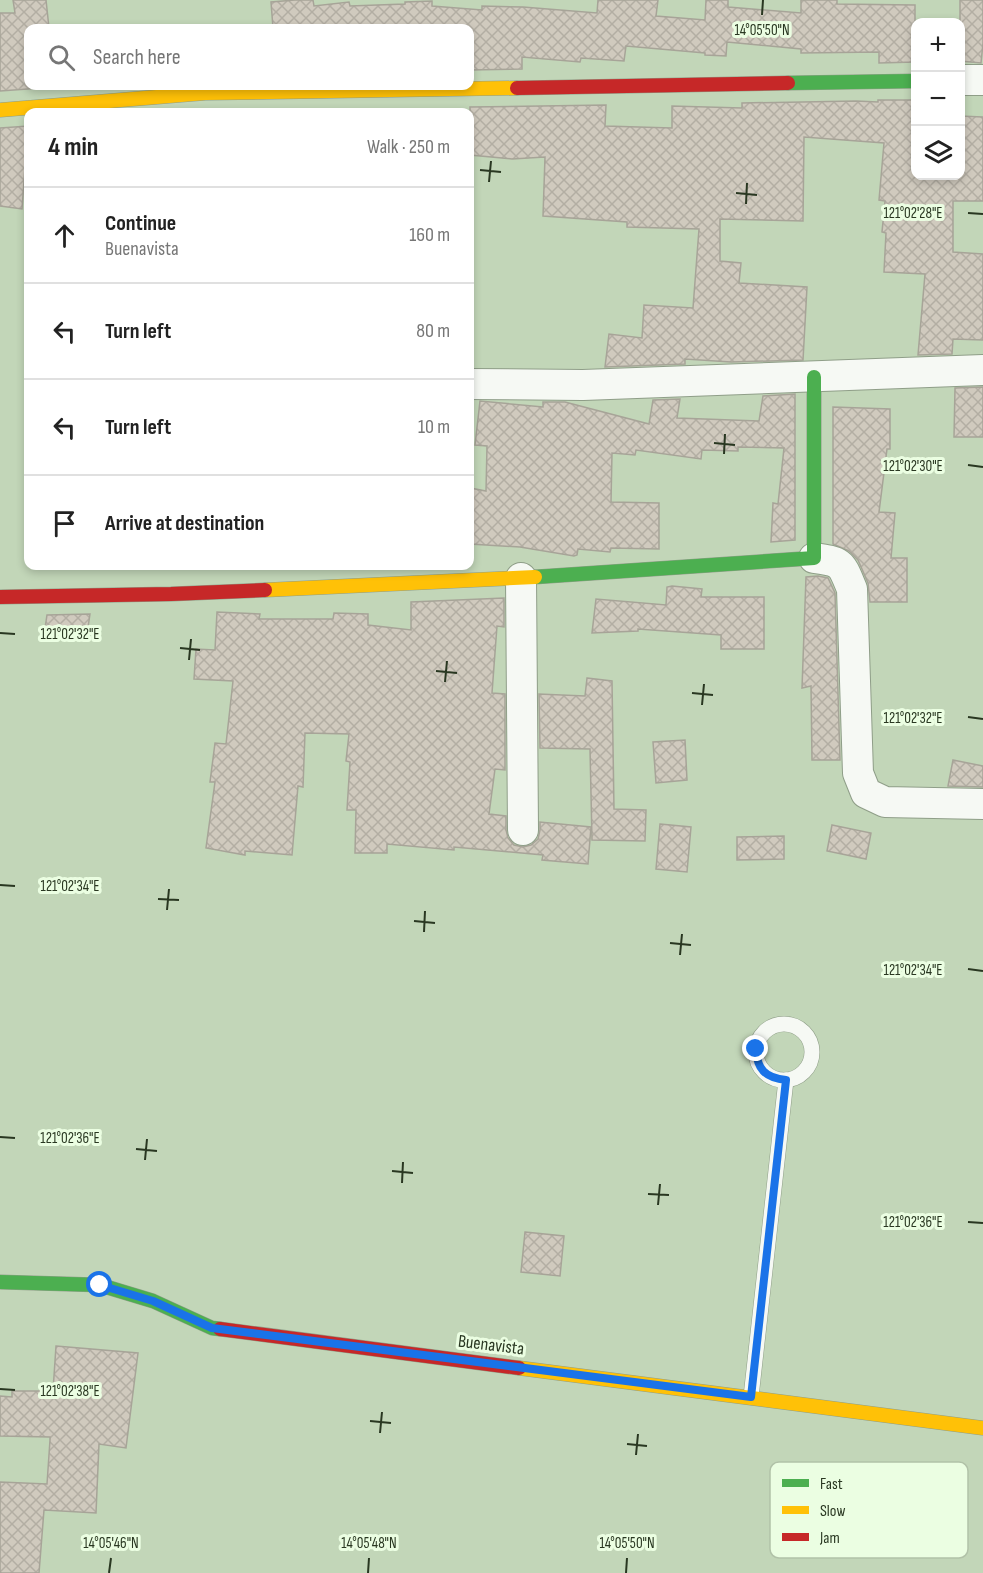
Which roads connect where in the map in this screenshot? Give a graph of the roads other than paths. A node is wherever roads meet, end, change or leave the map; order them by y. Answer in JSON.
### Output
{"nodes":[{"id":1,"x":965,"y":80,"type":"edge"},
{"id":2,"x":983,"y":80,"type":"edge"},
{"id":3,"x":911,"y":81,"type":"edge"},
{"id":4,"x":474,"y":88,"type":"edge"},
{"id":5,"x":382,"y":90,"type":"edge"},
{"id":6,"x":24,"y":108,"type":"edge"},
{"id":7,"x":24,"y":108,"type":"edge"},
{"id":8,"x":0,"y":110,"type":"edge"},
{"id":9,"x":983,"y":370,"type":"edge"},
{"id":10,"x":814,"y":377,"type":"junction"},
{"id":11,"x":474,"y":384,"type":"edge"},
{"id":12,"x":814,"y":558,"type":"junction"},
{"id":13,"x":521,"y":578,"type":"junction"},
{"id":14,"x":0,"y":597,"type":"edge"},
{"id":15,"x":983,"y":804,"type":"edge"},
{"id":16,"x":523,"y":830,"type":"dead end"},
{"id":17,"x":786,"y":1080,"type":"dead end"},
{"id":18,"x":0,"y":1281,"type":"edge"},
{"id":19,"x":751,"y":1397,"type":"junction"},
{"id":20,"x":983,"y":1428,"type":"edge"}],
"edges":[{"from":1,"to":2,"type":"street"},
{"from":3,"to":4,"type":"street"},
{"from":5,"to":7,"type":"street"},
{"from":6,"to":8,"type":"street"},
{"from":9,"to":10,"type":"street"},
{"from":10,"to":11,"type":"street"},
{"from":10,"to":12,"type":"street"},
{"from":12,"to":13,"type":"street"},
{"from":12,"to":15,"type":"street"},
{"from":13,"to":14,"type":"street"},
{"from":13,"to":16,"type":"street"},
{"from":17,"to":19,"type":"lane"},
{"from":18,"to":19,"type":"street","name":"Buenavista"},
{"from":19,"to":20,"type":"street","name":"Buenavista"}]}
